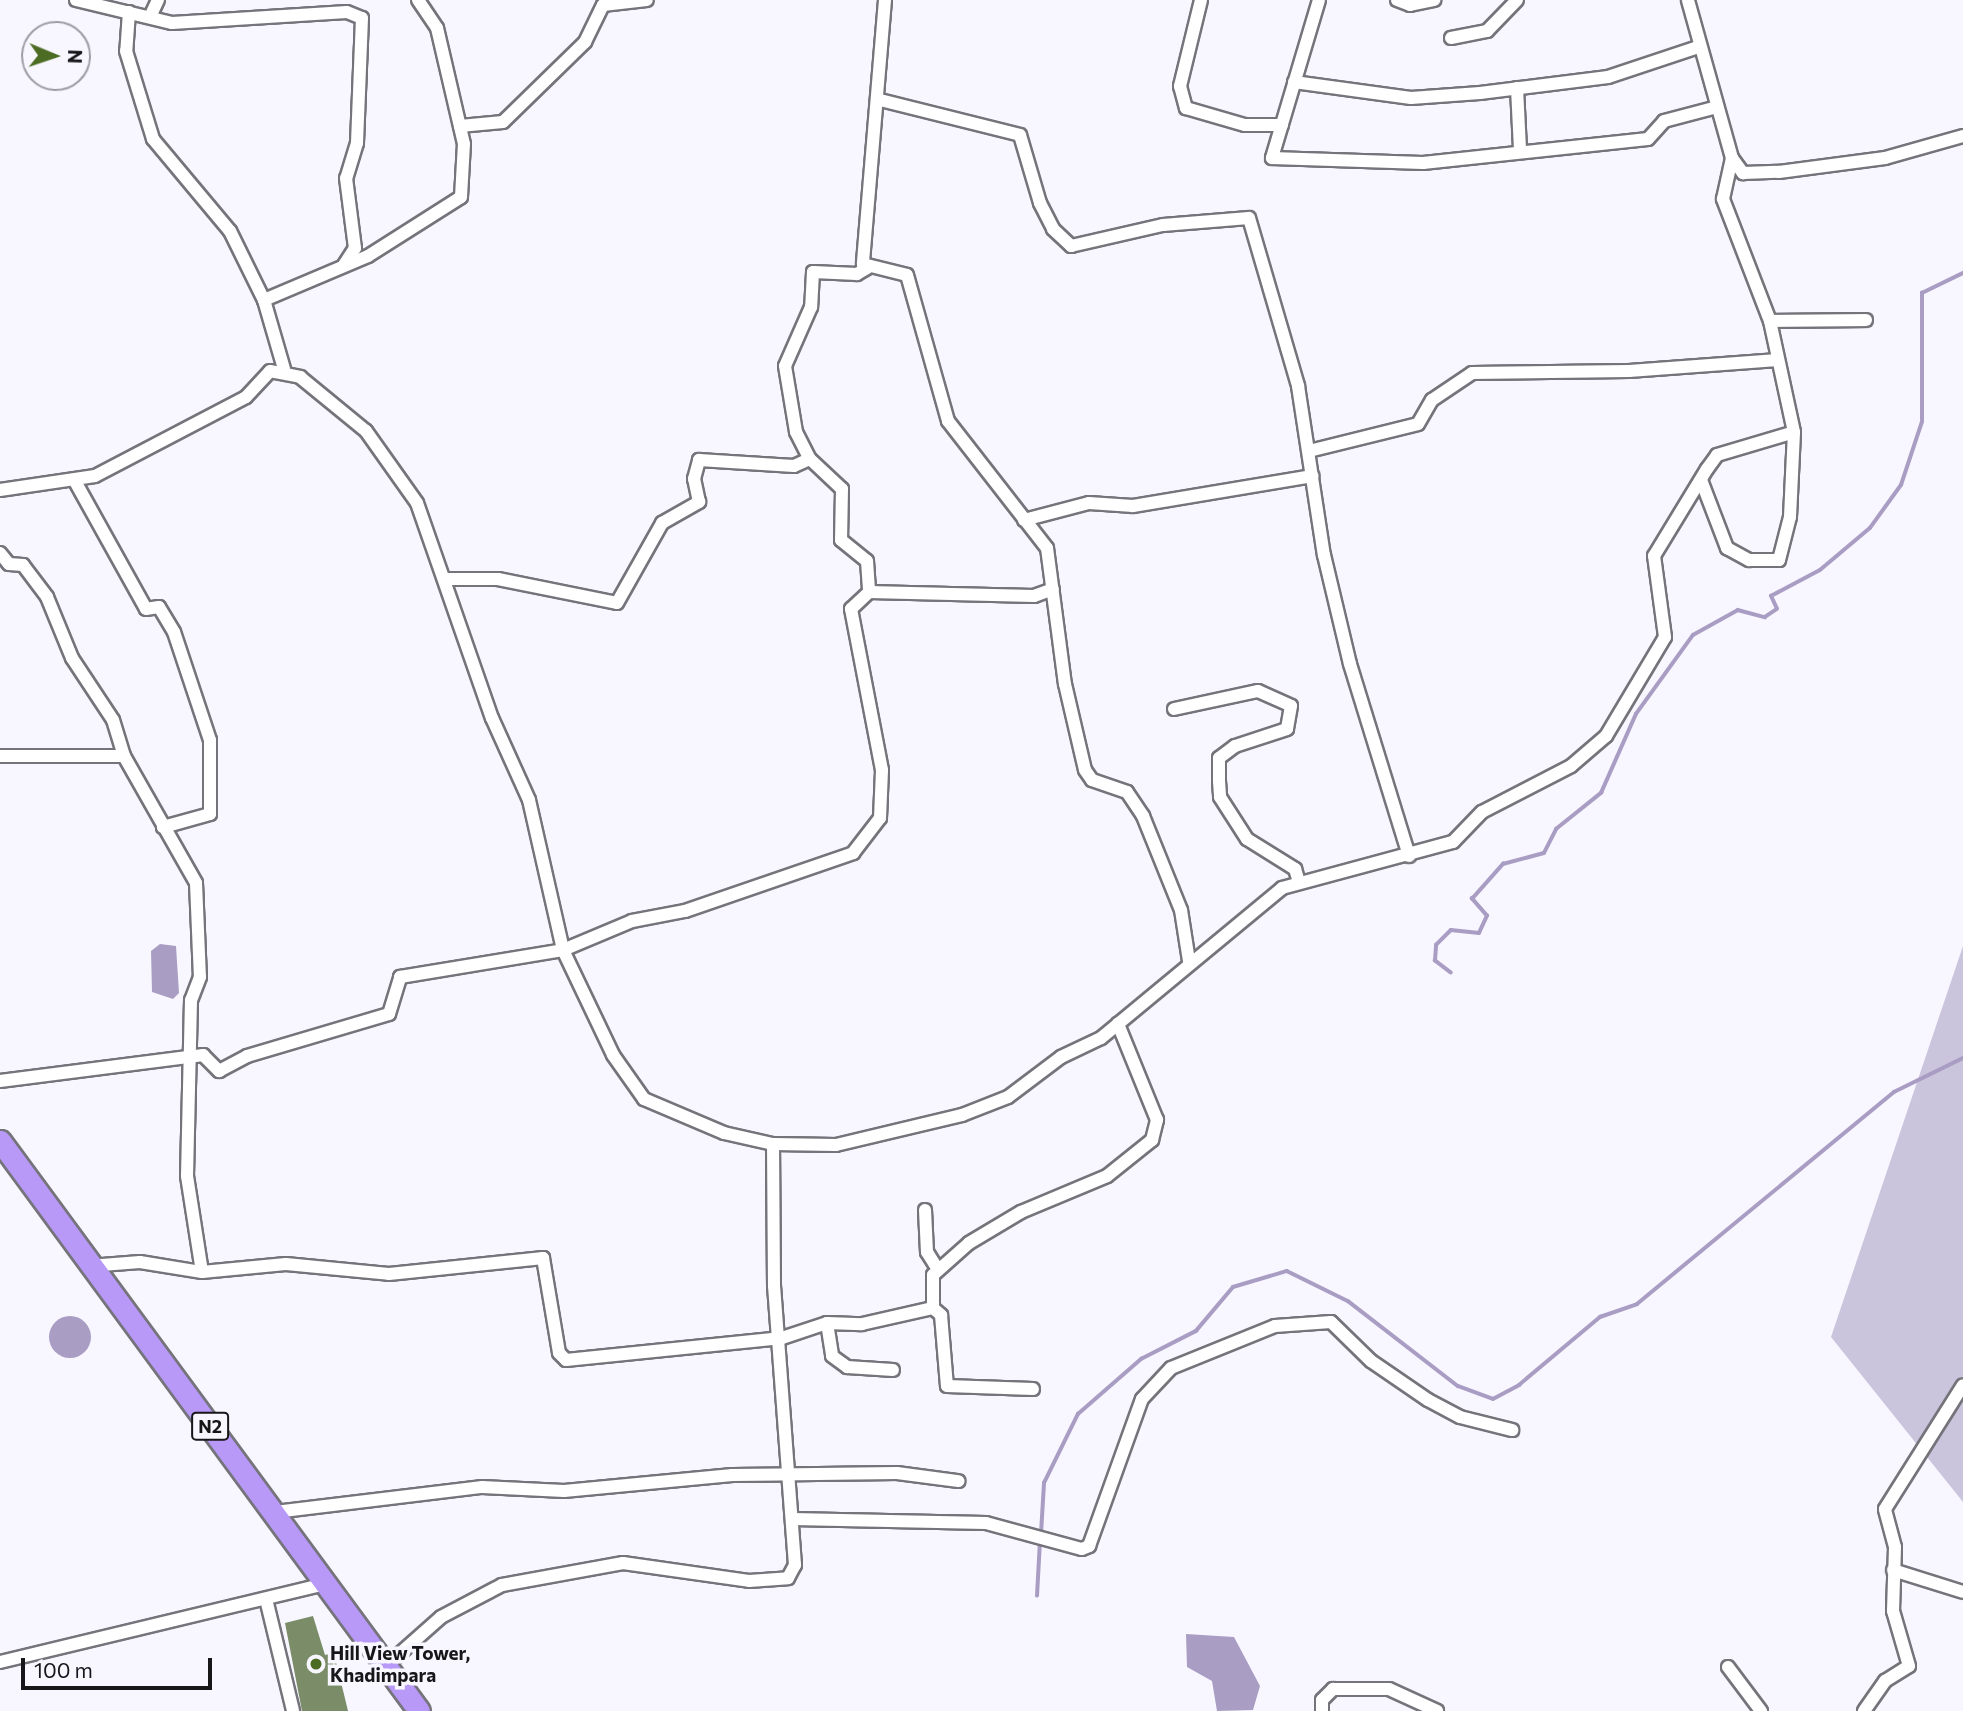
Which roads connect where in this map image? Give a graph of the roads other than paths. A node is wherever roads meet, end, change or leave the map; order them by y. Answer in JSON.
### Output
{"nodes":[{"id":1,"x":76,"y":0,"type":"edge"},
{"id":2,"x":158,"y":0,"type":"edge"},
{"id":3,"x":418,"y":0,"type":"edge"},
{"id":4,"x":647,"y":0,"type":"edge"},
{"id":5,"x":885,"y":0,"type":"edge"},
{"id":6,"x":1201,"y":0,"type":"edge"},
{"id":7,"x":1318,"y":0,"type":"edge"},
{"id":8,"x":1397,"y":0,"type":"edge"},
{"id":9,"x":1434,"y":0,"type":"edge"},
{"id":10,"x":1517,"y":0,"type":"edge"},
{"id":11,"x":1688,"y":0,"type":"edge"},
{"id":12,"x":129,"y":12,"type":"junction"},
{"id":13,"x":150,"y":17,"type":"junction"},
{"id":14,"x":1451,"y":38,"type":"dead end"},
{"id":15,"x":1698,"y":47,"type":"junction"},
{"id":16,"x":1294,"y":82,"type":"junction"},
{"id":17,"x":1517,"y":88,"type":"junction"},
{"id":18,"x":880,"y":100,"type":"junction"},
{"id":19,"x":1717,"y":107,"type":"junction"},
{"id":20,"x":1282,"y":125,"type":"junction"},
{"id":21,"x":460,"y":127,"type":"junction"},
{"id":22,"x":1963,"y":136,"type":"edge"},
{"id":23,"x":1520,"y":150,"type":"junction"},
{"id":24,"x":1732,"y":158,"type":"junction"},
{"id":25,"x":344,"y":265,"type":"junction"},
{"id":26,"x":867,"y":268,"type":"junction"},
{"id":27,"x":264,"y":300,"type":"junction"},
{"id":28,"x":1866,"y":320,"type":"dead end"},
{"id":29,"x":1770,"y":321,"type":"junction"},
{"id":30,"x":1778,"y":360,"type":"junction"},
{"id":31,"x":284,"y":369,"type":"junction"},
{"id":32,"x":1794,"y":432,"type":"junction"},
{"id":33,"x":1309,"y":451,"type":"junction"},
{"id":34,"x":810,"y":459,"type":"junction"},
{"id":35,"x":1313,"y":476,"type":"junction"},
{"id":36,"x":1701,"y":480,"type":"junction"},
{"id":37,"x":76,"y":483,"type":"junction"},
{"id":38,"x":0,"y":490,"type":"edge"},
{"id":39,"x":1024,"y":520,"type":"junction"},
{"id":40,"x":0,"y":553,"type":"edge"},
{"id":41,"x":447,"y":579,"type":"junction"},
{"id":42,"x":1054,"y":589,"type":"junction"},
{"id":43,"x":869,"y":592,"type":"junction"},
{"id":44,"x":1174,"y":709,"type":"dead end"},
{"id":45,"x":0,"y":756,"type":"edge"},
{"id":46,"x":124,"y":756,"type":"junction"},
{"id":47,"x":163,"y":827,"type":"junction"},
{"id":48,"x":1409,"y":856,"type":"junction"},
{"id":49,"x":1298,"y":879,"type":"junction"},
{"id":50,"x":563,"y":950,"type":"junction"},
{"id":51,"x":1189,"y":961,"type":"junction"},
{"id":52,"x":1118,"y":1024,"type":"junction"},
{"id":53,"x":189,"y":1057,"type":"junction"},
{"id":54,"x":0,"y":1081,"type":"edge"},
{"id":55,"x":0,"y":1141,"type":"edge"},
{"id":56,"x":773,"y":1144,"type":"junction"},
{"id":57,"x":925,"y":1210,"type":"dead end"},
{"id":58,"x":89,"y":1266,"type":"junction"},
{"id":59,"x":937,"y":1268,"type":"junction"},
{"id":60,"x":202,"y":1272,"type":"junction"},
{"id":61,"x":933,"y":1308,"type":"junction"},
{"id":62,"x":827,"y":1323,"type":"junction"},
{"id":63,"x":782,"y":1338,"type":"junction"},
{"id":64,"x":893,"y":1370,"type":"dead end"},
{"id":65,"x":1963,"y":1385,"type":"edge"},
{"id":66,"x":1033,"y":1389,"type":"dead end"},
{"id":67,"x":1512,"y":1430,"type":"dead end"},
{"id":68,"x":788,"y":1473,"type":"junction"},
{"id":69,"x":958,"y":1481,"type":"dead end"},
{"id":70,"x":275,"y":1512,"type":"junction"},
{"id":71,"x":792,"y":1519,"type":"junction"},
{"id":72,"x":1893,"y":1570,"type":"junction"},
{"id":73,"x":328,"y":1583,"type":"junction"},
{"id":74,"x":1963,"y":1592,"type":"edge"},
{"id":75,"x":265,"y":1599,"type":"junction"},
{"id":76,"x":0,"y":1662,"type":"edge"},
{"id":77,"x":387,"y":1665,"type":"junction"},
{"id":78,"x":1728,"y":1667,"type":"dead end"},
{"id":79,"x":293,"y":1711,"type":"edge"},
{"id":80,"x":419,"y":1711,"type":"edge"},
{"id":81,"x":1322,"y":1711,"type":"edge"},
{"id":82,"x":1437,"y":1711,"type":"edge"},
{"id":83,"x":1761,"y":1711,"type":"edge"},
{"id":84,"x":1864,"y":1711,"type":"edge"}],
"edges":[{"from":1,"to":12,"type":"street"},
{"from":2,"to":13,"type":"street"},
{"from":3,"to":21,"type":"street"},
{"from":4,"to":21,"type":"street"},
{"from":5,"to":18,"type":"street"},
{"from":6,"to":20,"type":"street"},
{"from":7,"to":16,"type":"street"},
{"from":8,"to":9,"type":"street"},
{"from":10,"to":14,"type":"street"},
{"from":11,"to":15,"type":"street"},
{"from":12,"to":13,"type":"street"},
{"from":12,"to":27,"type":"street"},
{"from":13,"to":25,"type":"street"},
{"from":15,"to":17,"type":"street"},
{"from":15,"to":19,"type":"street"},
{"from":16,"to":17,"type":"street"},
{"from":16,"to":20,"type":"street"},
{"from":17,"to":23,"type":"street"},
{"from":18,"to":26,"type":"street"},
{"from":18,"to":33,"type":"street"},
{"from":19,"to":23,"type":"street"},
{"from":19,"to":24,"type":"street"},
{"from":20,"to":23,"type":"street"},
{"from":21,"to":25,"type":"street"},
{"from":22,"to":24,"type":"street"},
{"from":24,"to":29,"type":"street"},
{"from":25,"to":27,"type":"street"},
{"from":26,"to":34,"type":"street"},
{"from":26,"to":39,"type":"street"},
{"from":27,"to":31,"type":"street"},
{"from":28,"to":29,"type":"street"},
{"from":29,"to":30,"type":"street"},
{"from":30,"to":32,"type":"street"},
{"from":30,"to":33,"type":"street"},
{"from":31,"to":37,"type":"street"},
{"from":31,"to":41,"type":"street"},
{"from":32,"to":36,"type":"street"},
{"from":32,"to":36,"type":"street"},
{"from":33,"to":35,"type":"street"},
{"from":34,"to":41,"type":"street"},
{"from":34,"to":43,"type":"street"},
{"from":35,"to":39,"type":"street"},
{"from":35,"to":48,"type":"street"},
{"from":36,"to":48,"type":"street"},
{"from":37,"to":38,"type":"street"},
{"from":37,"to":47,"type":"street"},
{"from":39,"to":42,"type":"street"},
{"from":40,"to":46,"type":"street"},
{"from":41,"to":50,"type":"street"},
{"from":42,"to":43,"type":"street"},
{"from":42,"to":51,"type":"street"},
{"from":43,"to":50,"type":"street"},
{"from":44,"to":49,"type":"street"},
{"from":45,"to":46,"type":"street"},
{"from":46,"to":47,"type":"street"},
{"from":47,"to":53,"type":"street"},
{"from":48,"to":49,"type":"street"},
{"from":49,"to":51,"type":"street"},
{"from":50,"to":53,"type":"street"},
{"from":50,"to":56,"type":"street"},
{"from":51,"to":52,"type":"street"},
{"from":52,"to":56,"type":"street"},
{"from":52,"to":59,"type":"street"},
{"from":53,"to":54,"type":"street"},
{"from":53,"to":60,"type":"street"},
{"from":55,"to":58,"type":"highway","number":"N2"},
{"from":56,"to":63,"type":"street"},
{"from":57,"to":59,"type":"street"},
{"from":58,"to":60,"type":"street"},
{"from":58,"to":70,"type":"highway","number":"N2"},
{"from":59,"to":61,"type":"street"},
{"from":60,"to":63,"type":"street"},
{"from":61,"to":62,"type":"street"},
{"from":61,"to":66,"type":"street"},
{"from":62,"to":63,"type":"street"},
{"from":62,"to":64,"type":"street"},
{"from":63,"to":68,"type":"street"},
{"from":65,"to":72,"type":"street"},
{"from":67,"to":71,"type":"street"},
{"from":68,"to":69,"type":"street"},
{"from":68,"to":70,"type":"street"},
{"from":68,"to":71,"type":"street"},
{"from":70,"to":73,"type":"highway","number":"N2"},
{"from":71,"to":77,"type":"street"},
{"from":72,"to":74,"type":"street"},
{"from":72,"to":84,"type":"street"},
{"from":73,"to":75,"type":"street"},
{"from":73,"to":77,"type":"highway","number":"N2"},
{"from":75,"to":76,"type":"street"},
{"from":75,"to":79,"type":"street"},
{"from":77,"to":80,"type":"highway","number":"N2"},
{"from":78,"to":83,"type":"street"},
{"from":81,"to":82,"type":"street"}]}
